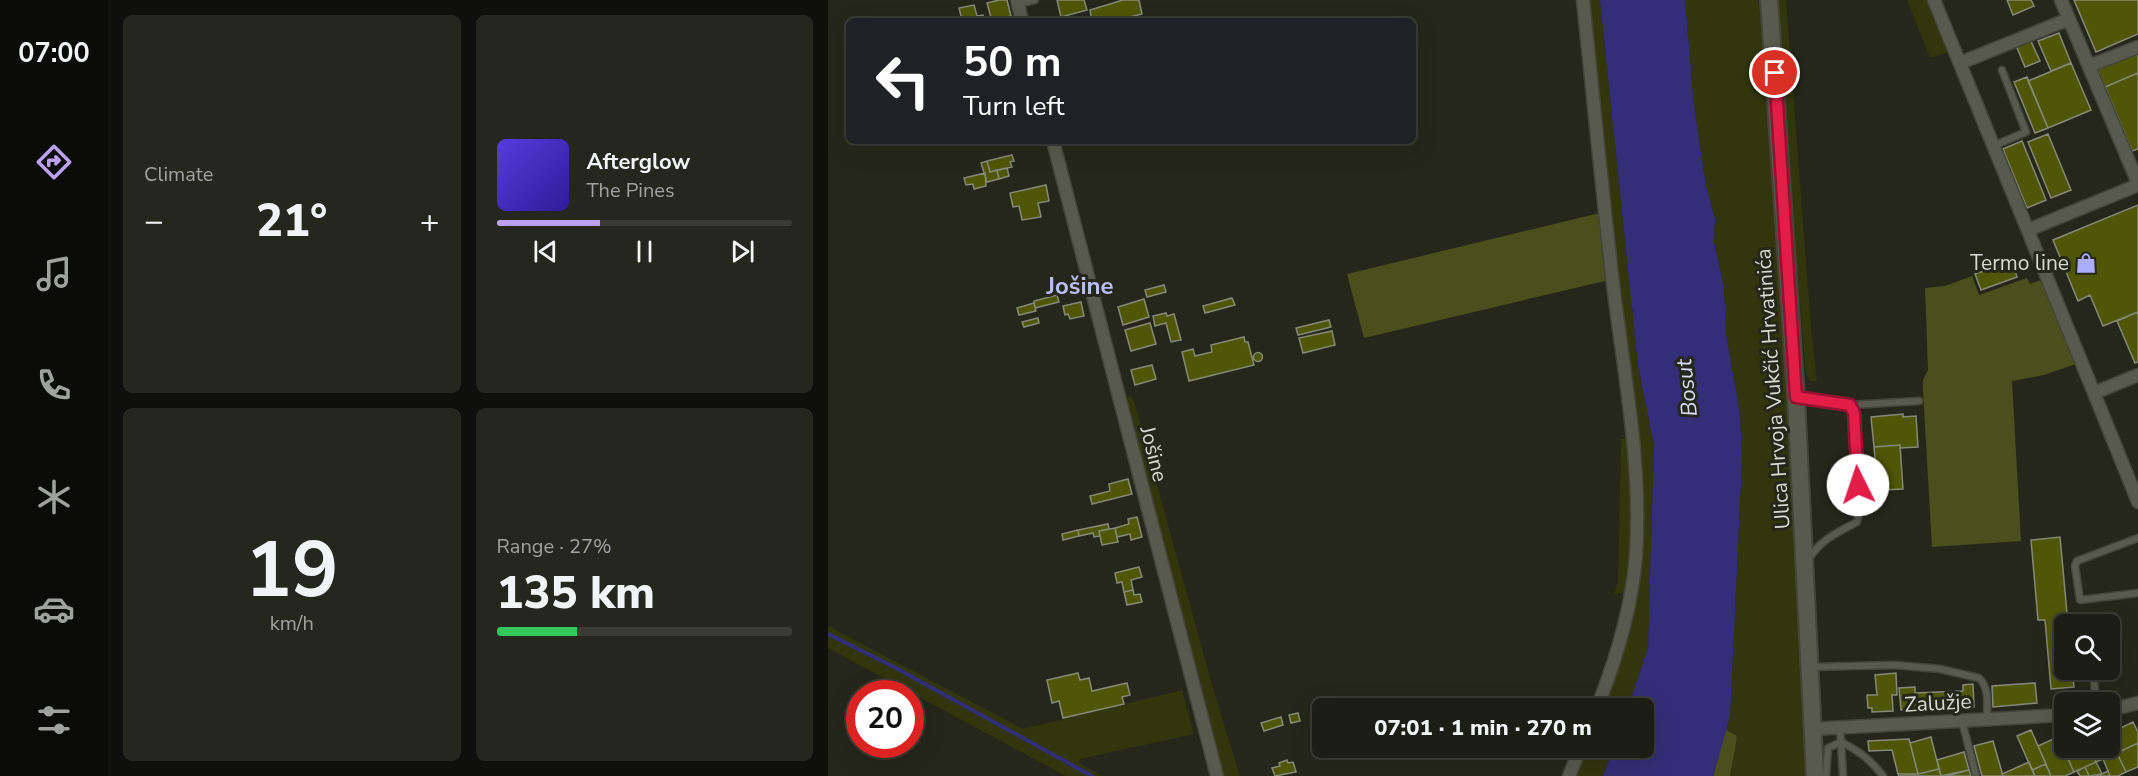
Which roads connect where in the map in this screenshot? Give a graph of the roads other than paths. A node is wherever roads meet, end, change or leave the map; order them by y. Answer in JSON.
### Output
{"nodes":[{"id":1,"x":1035,"y":0,"type":"edge"},
{"id":2,"x":1583,"y":0,"type":"edge"},
{"id":3,"x":1769,"y":0,"type":"edge"},
{"id":4,"x":1934,"y":0,"type":"edge"},
{"id":5,"x":2061,"y":0,"type":"edge"},
{"id":6,"x":1018,"y":2,"type":"edge"},
{"id":7,"x":1021,"y":18,"type":"edge"},
{"id":8,"x":2069,"y":19,"type":"junction"},
{"id":9,"x":2138,"y":47,"type":"edge"},
{"id":10,"x":1960,"y":63,"type":"junction"},
{"id":11,"x":2089,"y":66,"type":"junction"},
{"id":12,"x":2002,"y":70,"type":"dead end"},
{"id":13,"x":1054,"y":144,"type":"edge"},
{"id":14,"x":1993,"y":146,"type":"junction"},
{"id":15,"x":2138,"y":184,"type":"edge"},
{"id":16,"x":2028,"y":230,"type":"junction"},
{"id":17,"x":2138,"y":375,"type":"edge"},
{"id":18,"x":2094,"y":393,"type":"junction"},
{"id":19,"x":1796,"y":397,"type":"junction"},
{"id":20,"x":1919,"y":401,"type":"dead end"},
{"id":21,"x":1850,"y":405,"type":"junction"},
{"id":22,"x":2138,"y":502,"type":"edge"},
{"id":23,"x":2138,"y":538,"type":"edge"},
{"id":24,"x":1806,"y":565,"type":"junction"},
{"id":25,"x":2138,"y":593,"type":"edge"},
{"id":26,"x":1810,"y":668,"type":"junction"},
{"id":27,"x":1600,"y":698,"type":"edge"},
{"id":28,"x":2138,"y":703,"type":"edge"},
{"id":29,"x":2120,"y":707,"type":"edge"},
{"id":30,"x":2054,"y":716,"type":"edge"},
{"id":31,"x":1988,"y":720,"type":"junction"},
{"id":32,"x":1962,"y":721,"type":"junction"},
{"id":33,"x":1840,"y":728,"type":"junction"},
{"id":34,"x":1813,"y":729,"type":"junction"},
{"id":35,"x":1841,"y":742,"type":"junction"},
{"id":36,"x":1576,"y":758,"type":"edge"},
{"id":37,"x":1217,"y":776,"type":"edge"},
{"id":38,"x":1569,"y":776,"type":"edge"},
{"id":39,"x":1815,"y":776,"type":"edge"},
{"id":40,"x":1826,"y":776,"type":"edge"},
{"id":41,"x":1843,"y":776,"type":"edge"},
{"id":42,"x":1883,"y":776,"type":"edge"},
{"id":43,"x":1976,"y":776,"type":"edge"}],
"edges":[{"from":1,"to":6,"type":"lane"},
{"from":2,"to":27,"type":"street"},
{"from":3,"to":19,"type":"main road","name":"Ulica Hrvoja Vukčić Hrvatinića"},
{"from":4,"to":10,"type":"street"},
{"from":5,"to":8,"type":"street"},
{"from":6,"to":7,"type":"street"},
{"from":8,"to":10,"type":"street"},
{"from":8,"to":11,"type":"street"},
{"from":9,"to":11,"type":"street"},
{"from":10,"to":14,"type":"street"},
{"from":11,"to":15,"type":"street"},
{"from":12,"to":14,"type":"lane"},
{"from":13,"to":37,"type":"street","name":"Jošine"},
{"from":14,"to":16,"type":"street"},
{"from":15,"to":16,"type":"street"},
{"from":16,"to":18,"type":"street"},
{"from":17,"to":18,"type":"street"},
{"from":18,"to":22,"type":"street"},
{"from":19,"to":21,"type":"lane"},
{"from":19,"to":24,"type":"main road","name":"Ulica Hrvoja Vukčić Hrvatinića"},
{"from":20,"to":21,"type":"lane"},
{"from":21,"to":24,"type":"lane"},
{"from":23,"to":25,"type":"lane"},
{"from":24,"to":26,"type":"main road","name":"Ulica Hrvoja Vukčić Hrvatinića"},
{"from":26,"to":31,"type":"lane"},
{"from":26,"to":34,"type":"main road","name":"Ulica Hrvoja Vukčić Hrvatinića"},
{"from":28,"to":29,"type":"street"},
{"from":30,"to":31,"type":"street","name":"Zalužje"},
{"from":31,"to":32,"type":"street","name":"Zalužje"},
{"from":32,"to":33,"type":"street","name":"Zalužje"},
{"from":32,"to":43,"type":"lane"},
{"from":33,"to":34,"type":"street","name":"Zalužje"},
{"from":33,"to":35,"type":"lane"},
{"from":34,"to":39,"type":"main road","name":"Ulica Hrvoja Vukčić Hrvatinića"},
{"from":35,"to":40,"type":"lane"},
{"from":35,"to":41,"type":"lane"},
{"from":35,"to":42,"type":"lane"},
{"from":36,"to":38,"type":"street"}]}
